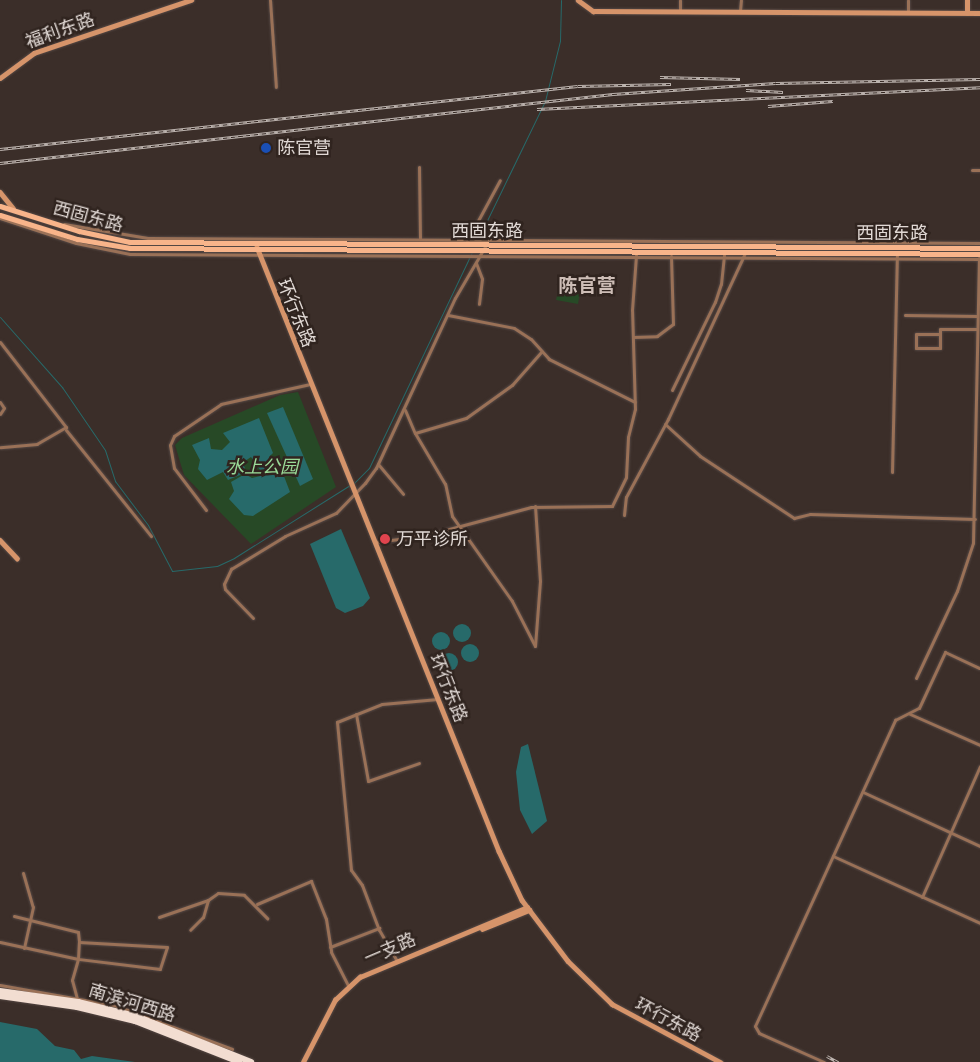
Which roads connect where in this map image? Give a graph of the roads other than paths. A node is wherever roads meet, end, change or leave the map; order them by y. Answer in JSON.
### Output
{"nodes":[{"id":1,"x":191,"y":0,"type":"edge"},
{"id":2,"x":270,"y":0,"type":"edge"},
{"id":3,"x":578,"y":0,"type":"edge"},
{"id":4,"x":680,"y":0,"type":"edge"},
{"id":5,"x":741,"y":0,"type":"edge"},
{"id":6,"x":908,"y":0,"type":"edge"},
{"id":7,"x":967,"y":0,"type":"edge"},
{"id":8,"x":680,"y":11,"type":"junction"},
{"id":9,"x":740,"y":12,"type":"junction"},
{"id":10,"x":908,"y":12,"type":"junction"},
{"id":11,"x":967,"y":13,"type":"junction"},
{"id":12,"x":980,"y":13,"type":"edge"},
{"id":13,"x":0,"y":78,"type":"edge"},
{"id":14,"x":276,"y":87,"type":"dead end"},
{"id":15,"x":419,"y":167,"type":"dead end"},
{"id":16,"x":972,"y":170,"type":"dead end"},
{"id":17,"x":980,"y":170,"type":"edge"},
{"id":18,"x":500,"y":180,"type":"dead end"},
{"id":19,"x":0,"y":192,"type":"edge"},
{"id":20,"x":0,"y":206,"type":"edge"},
{"id":21,"x":13,"y":208,"type":"junction"},
{"id":22,"x":0,"y":216,"type":"edge"},
{"id":23,"x":980,"y":243,"type":"edge"},
{"id":24,"x":420,"y":244,"type":"junction"},
{"id":25,"x":257,"y":246,"type":"junction"},
{"id":26,"x":466,"y":246,"type":"junction"},
{"id":27,"x":482,"y":248,"type":"junction"},
{"id":28,"x":636,"y":253,"type":"junction"},
{"id":29,"x":724,"y":254,"type":"junction"},
{"id":30,"x":744,"y":254,"type":"junction"},
{"id":31,"x":979,"y":254,"type":"edge"},
{"id":32,"x":897,"y":255,"type":"junction"},
{"id":33,"x":671,"y":256,"type":"junction"},
{"id":34,"x":476,"y":262,"type":"junction"},
{"id":35,"x":479,"y":304,"type":"dead end"},
{"id":36,"x":448,"y":315,"type":"junction"},
{"id":37,"x":905,"y":315,"type":"dead end"},
{"id":38,"x":978,"y":316,"type":"junction"},
{"id":39,"x":977,"y":329,"type":"junction"},
{"id":40,"x":940,"y":334,"type":"junction"},
{"id":41,"x":633,"y":337,"type":"junction"},
{"id":42,"x":0,"y":342,"type":"edge"},
{"id":43,"x":542,"y":351,"type":"junction"},
{"id":44,"x":310,"y":384,"type":"junction"},
{"id":45,"x":672,"y":390,"type":"dead end"},
{"id":46,"x":0,"y":401,"type":"edge"},
{"id":47,"x":635,"y":402,"type":"junction"},
{"id":48,"x":405,"y":410,"type":"dead end"},
{"id":49,"x":0,"y":414,"type":"edge"},
{"id":50,"x":974,"y":417,"type":"junction"},
{"id":51,"x":980,"y":420,"type":"edge"},
{"id":52,"x":665,"y":424,"type":"junction"},
{"id":53,"x":66,"y":430,"type":"junction"},
{"id":54,"x":415,"y":433,"type":"junction"},
{"id":55,"x":0,"y":447,"type":"edge"},
{"id":56,"x":378,"y":464,"type":"junction"},
{"id":57,"x":892,"y":472,"type":"dead end"},
{"id":58,"x":354,"y":491,"type":"junction"},
{"id":59,"x":403,"y":494,"type":"dead end"},
{"id":60,"x":535,"y":506,"type":"junction"},
{"id":61,"x":206,"y":510,"type":"dead end"},
{"id":62,"x":624,"y":516,"type":"dead end"},
{"id":63,"x":975,"y":518,"type":"junction"},
{"id":64,"x":461,"y":523,"type":"junction"},
{"id":65,"x":151,"y":536,"type":"dead end"},
{"id":66,"x":0,"y":540,"type":"edge"},
{"id":67,"x":375,"y":542,"type":"junction"},
{"id":68,"x":17,"y":558,"type":"dead end"},
{"id":69,"x":253,"y":618,"type":"dead end"},
{"id":70,"x":980,"y":668,"type":"edge"},
{"id":71,"x":916,"y":678,"type":"dead end"},
{"id":72,"x":438,"y":699,"type":"junction"},
{"id":73,"x":909,"y":713,"type":"junction"},
{"id":74,"x":356,"y":714,"type":"junction"},
{"id":75,"x":980,"y":745,"type":"edge"},
{"id":76,"x":420,"y":763,"type":"dead end"},
{"id":77,"x":980,"y":766,"type":"edge"},
{"id":78,"x":862,"y":792,"type":"junction"},
{"id":79,"x":950,"y":832,"type":"junction"},
{"id":80,"x":980,"y":846,"type":"edge"},
{"id":81,"x":833,"y":856,"type":"junction"},
{"id":82,"x":23,"y":873,"type":"dead end"},
{"id":83,"x":922,"y":896,"type":"junction"},
{"id":84,"x":208,"y":900,"type":"junction"},
{"id":85,"x":257,"y":904,"type":"junction"},
{"id":86,"x":528,"y":909,"type":"junction"},
{"id":87,"x":14,"y":916,"type":"dead end"},
{"id":88,"x":159,"y":917,"type":"dead end"},
{"id":89,"x":267,"y":918,"type":"dead end"},
{"id":90,"x":31,"y":920,"type":"junction"},
{"id":91,"x":980,"y":923,"type":"edge"},
{"id":92,"x":379,"y":928,"type":"junction"},
{"id":93,"x":190,"y":930,"type":"dead end"},
{"id":94,"x":0,"y":942,"type":"edge"},
{"id":95,"x":79,"y":942,"type":"junction"},
{"id":96,"x":330,"y":947,"type":"junction"},
{"id":97,"x":24,"y":948,"type":"junction"},
{"id":98,"x":78,"y":959,"type":"junction"},
{"id":99,"x":397,"y":961,"type":"junction"},
{"id":100,"x":0,"y":985,"type":"edge"},
{"id":101,"x":348,"y":986,"type":"junction"},
{"id":102,"x":0,"y":991,"type":"edge"},
{"id":103,"x":0,"y":996,"type":"edge"},
{"id":104,"x":77,"y":1002,"type":"junction"},
{"id":105,"x":232,"y":1049,"type":"dead end"},
{"id":106,"x":238,"y":1062,"type":"edge"},
{"id":107,"x":251,"y":1062,"type":"edge"},
{"id":108,"x":305,"y":1062,"type":"edge"},
{"id":109,"x":720,"y":1062,"type":"edge"},
{"id":110,"x":824,"y":1062,"type":"edge"}],
"edges":[{"from":1,"to":13,"type":"street","name":"福利东路"},
{"from":2,"to":14,"type":"street"},
{"from":3,"to":8,"type":"street"},
{"from":4,"to":8,"type":"street"},
{"from":5,"to":9,"type":"street"},
{"from":6,"to":10,"type":"street"},
{"from":7,"to":11,"type":"street"},
{"from":8,"to":9,"type":"street"},
{"from":9,"to":10,"type":"street"},
{"from":10,"to":11,"type":"street"},
{"from":11,"to":12,"type":"street"},
{"from":15,"to":24,"type":"street"},
{"from":16,"to":17,"type":"street"},
{"from":18,"to":26,"type":"street"},
{"from":19,"to":21,"type":"street"},
{"from":20,"to":21,"type":"main road","name":"西固东路"},
{"from":21,"to":25,"type":"main road","name":"西固东路"},
{"from":22,"to":25,"type":"main road","name":"西固东路"},
{"from":23,"to":27,"type":"street"},
{"from":24,"to":25,"type":"street"},
{"from":24,"to":25,"type":"main road","name":"西固东路"},
{"from":24,"to":26,"type":"main road","name":"西固东路"},
{"from":25,"to":26,"type":"street"},
{"from":25,"to":44,"type":"street","name":"环行东路"},
{"from":26,"to":27,"type":"main road","name":"西固东路"},
{"from":26,"to":27,"type":"street"},
{"from":27,"to":28,"type":"main road","name":"西固东路"},
{"from":27,"to":31,"type":"main road","name":"西固东路"},
{"from":27,"to":34,"type":"street"},
{"from":28,"to":29,"type":"main road","name":"西固东路"},
{"from":28,"to":33,"type":"street"},
{"from":28,"to":41,"type":"street"},
{"from":29,"to":30,"type":"main road","name":"西固东路"},
{"from":29,"to":33,"type":"street"},
{"from":29,"to":45,"type":"street"},
{"from":30,"to":32,"type":"main road","name":"西固东路"},
{"from":30,"to":52,"type":"street"},
{"from":31,"to":32,"type":"main road","name":"西固东路"},
{"from":31,"to":38,"type":"street"},
{"from":32,"to":57,"type":"street"},
{"from":33,"to":41,"type":"street"},
{"from":34,"to":35,"type":"street"},
{"from":34,"to":36,"type":"street"},
{"from":36,"to":43,"type":"street"},
{"from":36,"to":56,"type":"street"},
{"from":37,"to":38,"type":"street"},
{"from":38,"to":39,"type":"street"},
{"from":39,"to":40,"type":"street"},
{"from":39,"to":50,"type":"street"},
{"from":40,"to":40,"type":"street"},
{"from":41,"to":47,"type":"street"},
{"from":42,"to":53,"type":"street"},
{"from":43,"to":47,"type":"street"},
{"from":43,"to":54,"type":"street"},
{"from":44,"to":58,"type":"street","name":"环行东路"},
{"from":44,"to":61,"type":"street"},
{"from":46,"to":49,"type":"street"},
{"from":47,"to":60,"type":"street"},
{"from":48,"to":54,"type":"street"},
{"from":50,"to":51,"type":"street"},
{"from":50,"to":63,"type":"street"},
{"from":52,"to":62,"type":"street"},
{"from":52,"to":63,"type":"street"},
{"from":53,"to":55,"type":"street"},
{"from":53,"to":65,"type":"street"},
{"from":54,"to":64,"type":"street"},
{"from":56,"to":58,"type":"street"},
{"from":56,"to":59,"type":"street"},
{"from":58,"to":67,"type":"street","name":"环行东路"},
{"from":58,"to":69,"type":"street"},
{"from":60,"to":64,"type":"street"},
{"from":60,"to":64,"type":"street"},
{"from":63,"to":71,"type":"street"},
{"from":64,"to":67,"type":"street"},
{"from":66,"to":68,"type":"street"},
{"from":67,"to":72,"type":"street","name":"环行东路"},
{"from":70,"to":73,"type":"street"},
{"from":72,"to":74,"type":"street"},
{"from":72,"to":86,"type":"street","name":"环行东路"},
{"from":73,"to":75,"type":"street"},
{"from":73,"to":78,"type":"street"},
{"from":74,"to":76,"type":"street"},
{"from":74,"to":92,"type":"street"},
{"from":77,"to":79,"type":"street"},
{"from":78,"to":79,"type":"street"},
{"from":78,"to":81,"type":"street"},
{"from":79,"to":80,"type":"street"},
{"from":79,"to":83,"type":"street"},
{"from":81,"to":83,"type":"street"},
{"from":81,"to":110,"type":"street"},
{"from":82,"to":90,"type":"street"},
{"from":83,"to":91,"type":"street"},
{"from":84,"to":85,"type":"street"},
{"from":84,"to":88,"type":"street"},
{"from":84,"to":93,"type":"street"},
{"from":85,"to":89,"type":"street"},
{"from":85,"to":96,"type":"street"},
{"from":86,"to":99,"type":"street","name":"一支路"},
{"from":86,"to":108,"type":"street","name":"一支路"},
{"from":86,"to":109,"type":"street","name":"环行东路"},
{"from":87,"to":90,"type":"street"},
{"from":90,"to":95,"type":"street"},
{"from":90,"to":97,"type":"street"},
{"from":92,"to":96,"type":"street"},
{"from":92,"to":99,"type":"street"},
{"from":94,"to":97,"type":"street"},
{"from":95,"to":98,"type":"street"},
{"from":95,"to":98,"type":"street"},
{"from":96,"to":101,"type":"street"},
{"from":97,"to":98,"type":"street"},
{"from":98,"to":104,"type":"street"},
{"from":99,"to":101,"type":"street","name":"一支路"},
{"from":100,"to":104,"type":"street"},
{"from":101,"to":108,"type":"street","name":"一支路"},
{"from":102,"to":104,"type":"highway","name":"南滨河西路"},
{"from":103,"to":104,"type":"highway","name":"南滨河西路"},
{"from":104,"to":105,"type":"street"},
{"from":104,"to":106,"type":"highway","name":"南滨河西路"},
{"from":104,"to":107,"type":"highway","name":"南滨河西路"}]}
